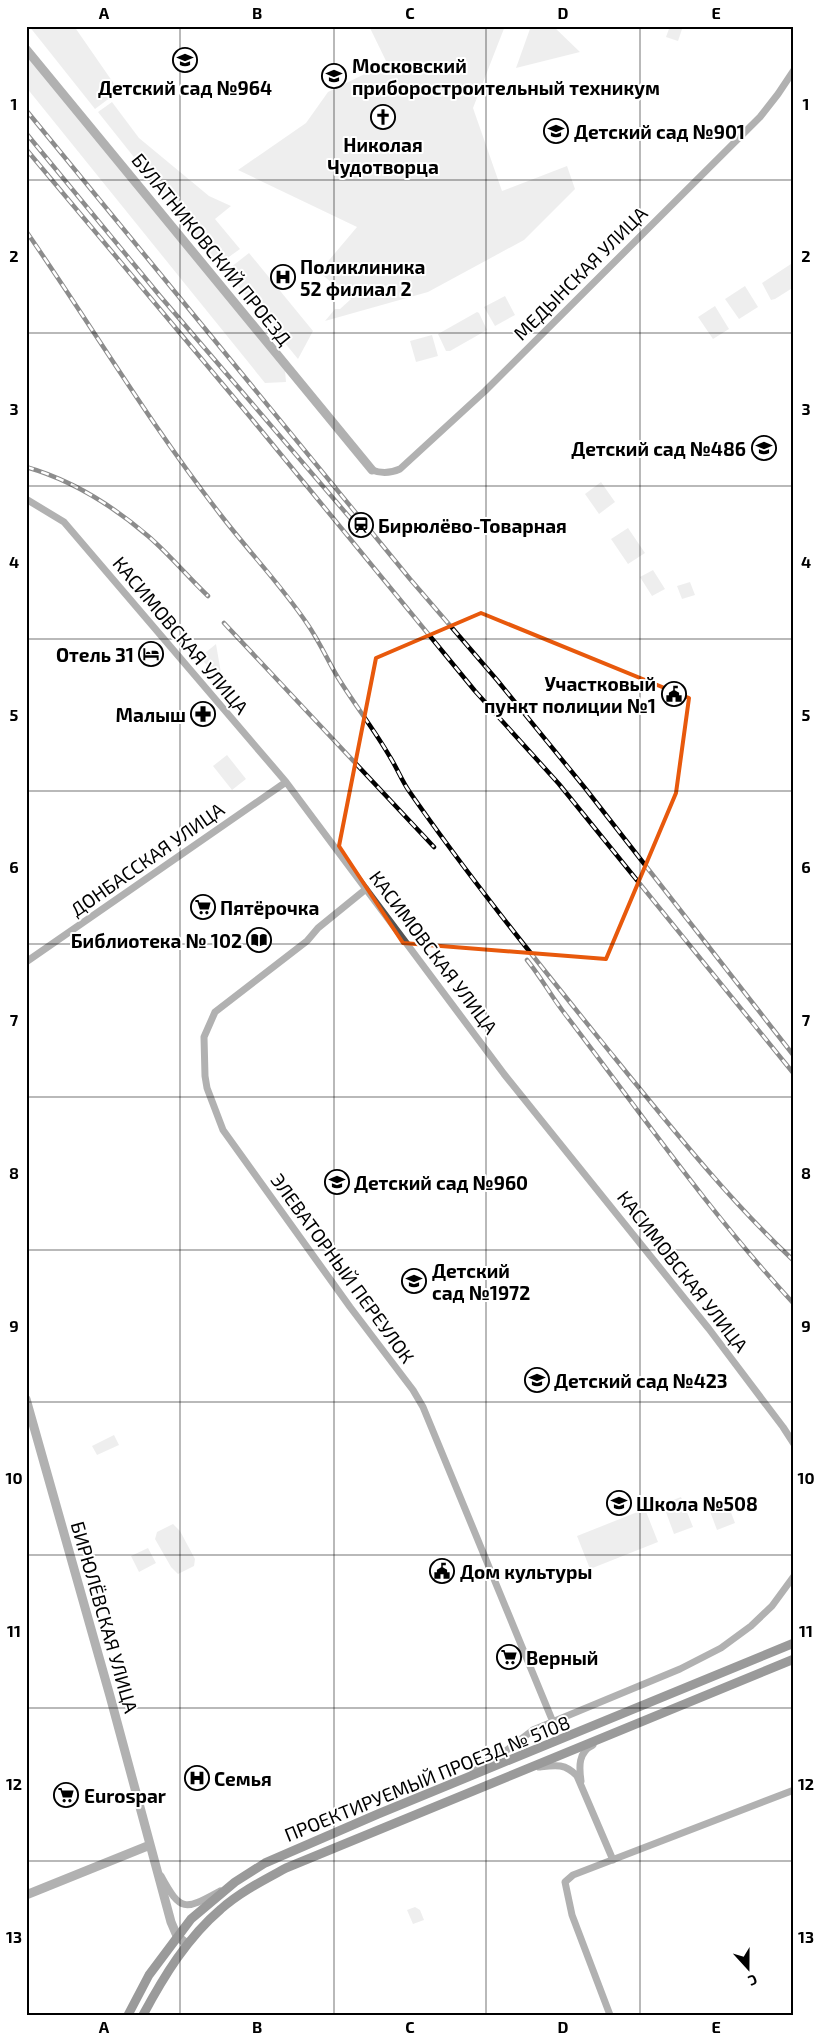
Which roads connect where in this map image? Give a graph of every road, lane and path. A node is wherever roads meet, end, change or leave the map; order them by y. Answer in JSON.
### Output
{"nodes":[{"id":1,"x":26,"y":49,"type":"edge"},
{"id":2,"x":794,"y":70,"type":"edge"},
{"id":3,"x":372,"y":470,"type":"joint"},
{"id":4,"x":26,"y":499,"type":"edge"},
{"id":5,"x":286,"y":782,"type":"junction"},
{"id":6,"x":366,"y":889,"type":"junction"},
{"id":7,"x":26,"y":962,"type":"edge"},
{"id":8,"x":26,"y":1399,"type":"edge"},
{"id":9,"x":794,"y":1444,"type":"edge"},
{"id":10,"x":794,"y":1576,"type":"edge"},
{"id":11,"x":794,"y":1643,"type":"edge"},
{"id":12,"x":794,"y":1659,"type":"edge"},
{"id":13,"x":553,"y":1722,"type":"junction"},
{"id":14,"x":607,"y":1736,"type":"junction"},
{"id":15,"x":528,"y":1768,"type":"junction"},
{"id":16,"x":581,"y":1782,"type":"junction"},
{"id":17,"x":453,"y":1784,"type":"junction"},
{"id":18,"x":794,"y":1790,"type":"edge"},
{"id":19,"x":150,"y":1845,"type":"junction"},
{"id":20,"x":612,"y":1860,"type":"junction"},
{"id":21,"x":157,"y":1869,"type":"junction"},
{"id":22,"x":235,"y":1882,"type":"junction"},
{"id":23,"x":26,"y":1895,"type":"edge"},
{"id":24,"x":177,"y":1936,"type":"junction"},
{"id":25,"x":187,"y":1944,"type":"junction"},
{"id":26,"x":128,"y":2015,"type":"edge"},
{"id":27,"x":143,"y":2015,"type":"edge"},
{"id":28,"x":610,"y":2015,"type":"edge"}],
"edges":[{"from":1,"to":3,"type":"street","name":"БУЛАТНИКОВСКИЙ ПРОЕЗД"},
{"from":2,"to":3,"type":"street","name":"МЕДЫНСКАЯ УЛИЦА"},
{"from":4,"to":5,"type":"street","name":"КАСИМОВСКАЯ УЛИЦА"},
{"from":5,"to":6,"type":"street","name":"КАСИМОВСКАЯ УЛИЦА"},
{"from":5,"to":7,"type":"street","name":"ДОНБАССКАЯ УЛИЦА"},
{"from":6,"to":9,"type":"street","name":"КАСИМОВСКАЯ УЛИЦА"},
{"from":6,"to":13,"type":"street","name":"ЭЛЕВАТОРНЫЙ ПЕРЕУЛОК"},
{"from":8,"to":19,"type":"street","name":"БИРЮЛЁВСКАЯ УЛИЦА"},
{"from":10,"to":13,"type":"street"},
{"from":11,"to":17,"type":"main road","name":"ПРОЕКТИРУЕМЫЙ ПРОЕЗД № 5108"},
{"from":12,"to":14,"type":"main road","name":"ПРОЕКТИРУЕМЫЙ ПРОЕЗД № 5108"},
{"from":13,"to":17,"type":"street"},
{"from":14,"to":15,"type":"main road","name":"ПРОЕКТИРУЕМЫЙ ПРОЕЗД № 5108"},
{"from":14,"to":16,"type":"street"},
{"from":15,"to":16,"type":"street"},
{"from":15,"to":25,"type":"main road","name":"ПРОЕКТИРУЕМЫЙ ПРОЕЗД № 5108"},
{"from":16,"to":20,"type":"street"},
{"from":17,"to":22,"type":"main road","name":"ПРОЕКТИРУЕМЫЙ ПРОЕЗД № 5108"},
{"from":18,"to":20,"type":"street"},
{"from":19,"to":21,"type":"street","name":"БИРЮЛЁВСКАЯ УЛИЦА"},
{"from":19,"to":23,"type":"street"},
{"from":20,"to":28,"type":"street"},
{"from":21,"to":22,"type":"street"},
{"from":21,"to":24,"type":"street","name":"БИРЮЛЁВСКАЯ УЛИЦА"},
{"from":22,"to":24,"type":"main road","name":"ПРОЕКТИРУЕМЫЙ ПРОЕЗД № 5108"},
{"from":24,"to":25,"type":"street"},
{"from":24,"to":26,"type":"main road","name":"ПРОЕКТИРУЕМЫЙ ПРОЕЗД № 5108"},
{"from":25,"to":27,"type":"main road","name":"ПРОЕКТИРУЕМЫЙ ПРОЕЗД № 5108"}]}
